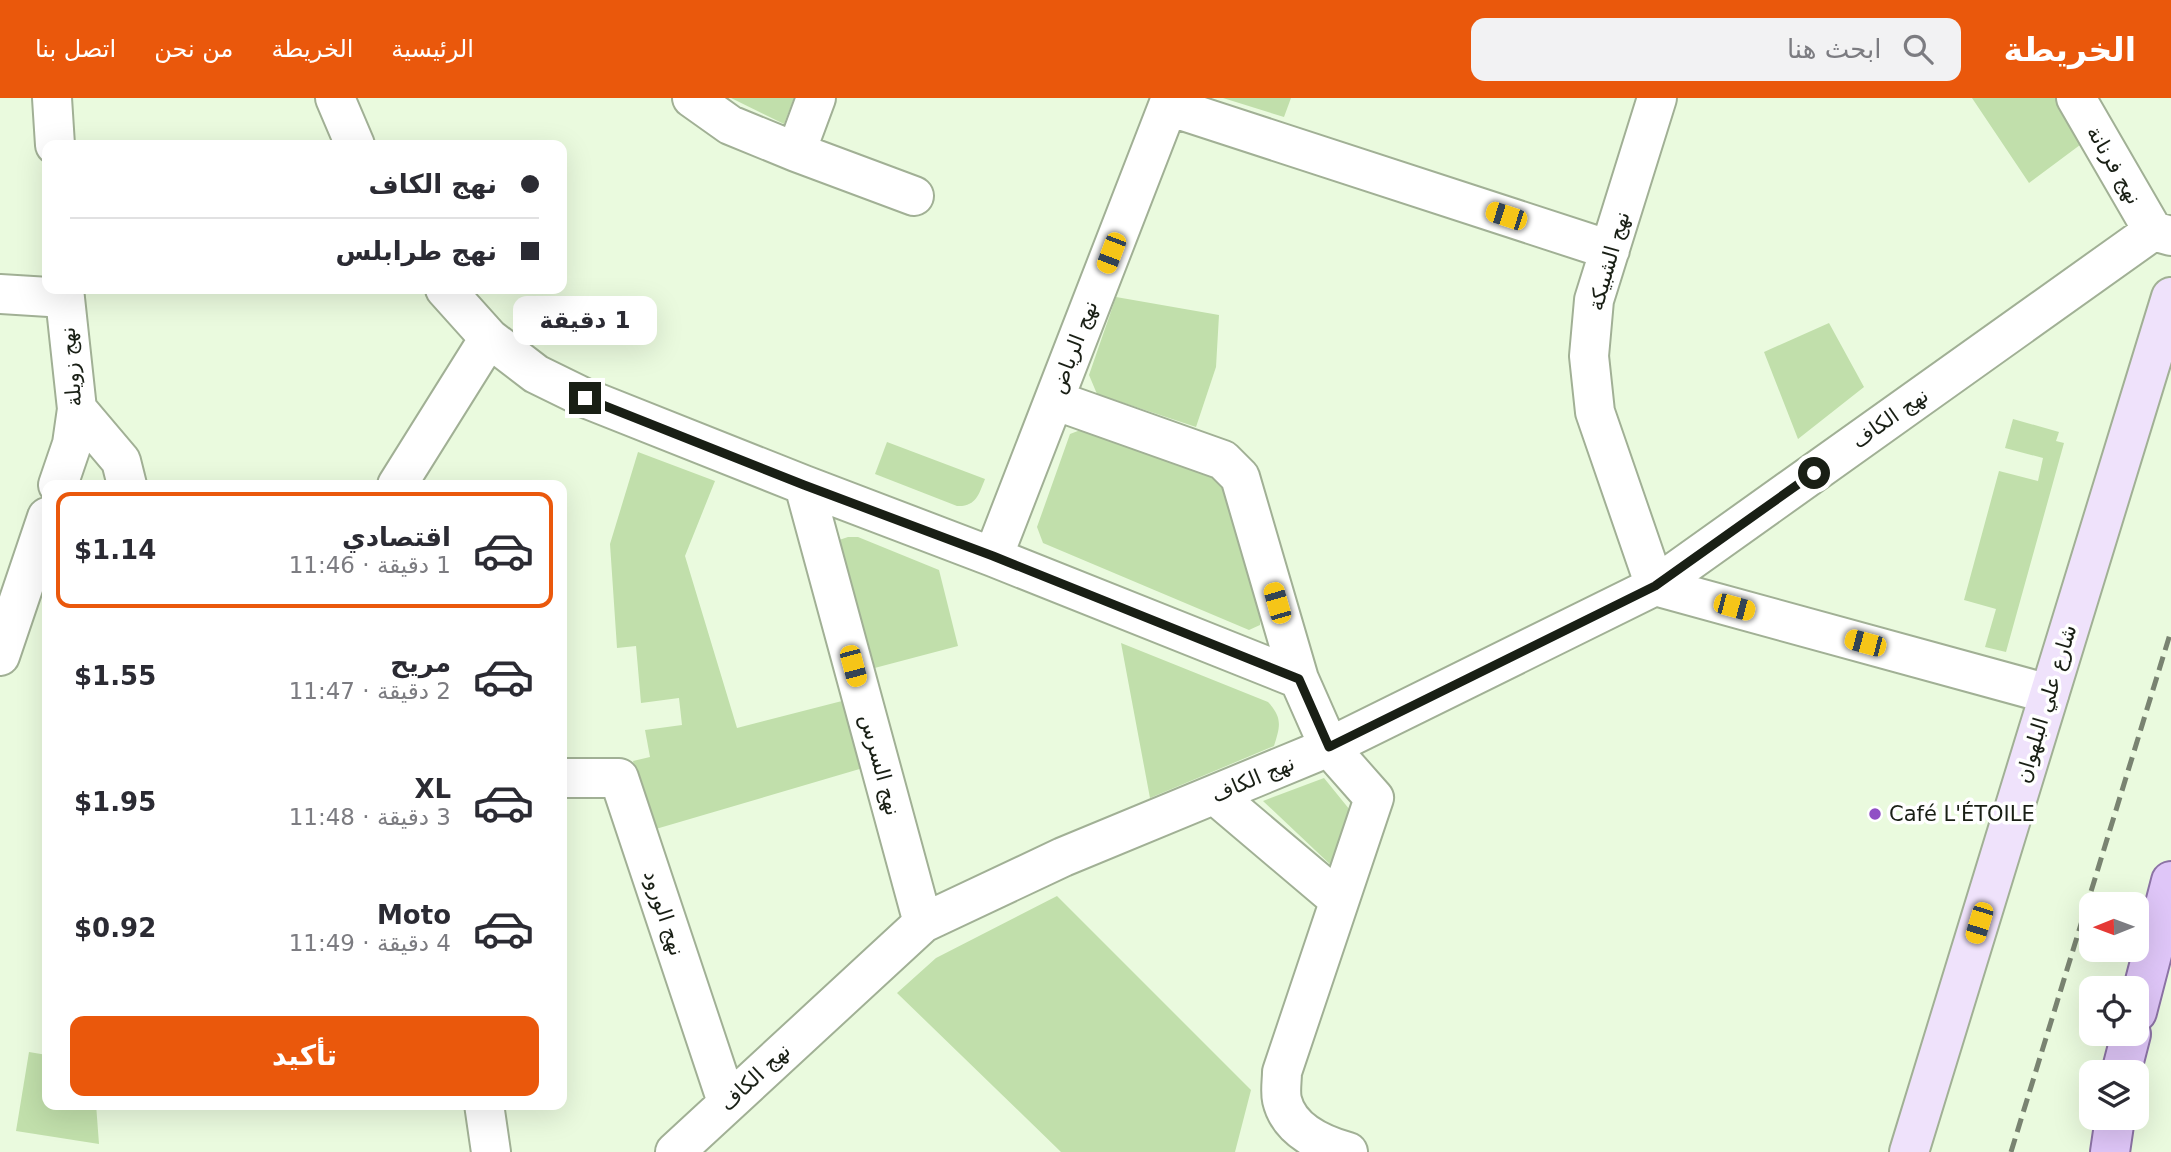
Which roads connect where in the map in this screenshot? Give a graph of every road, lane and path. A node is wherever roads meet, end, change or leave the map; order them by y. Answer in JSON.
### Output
{"nodes":[{"id":1,"x":52,"y":98,"type":"edge"},
{"id":2,"x":335,"y":98,"type":"edge"},
{"id":3,"x":692,"y":98,"type":"edge"},
{"id":4,"x":816,"y":98,"type":"edge"},
{"id":5,"x":1657,"y":98,"type":"edge"},
{"id":6,"x":2076,"y":98,"type":"edge"},
{"id":7,"x":1170,"y":102,"type":"edge"},
{"id":8,"x":55,"y":140,"type":"edge"},
{"id":9,"x":353,"y":140,"type":"edge"},
{"id":10,"x":796,"y":152,"type":"junction"},
{"id":11,"x":914,"y":196,"type":"dead end"},
{"id":12,"x":2162,"y":234,"type":"edge"},
{"id":13,"x":1610,"y":250,"type":"junction"},
{"id":14,"x":0,"y":293,"type":"edge"},
{"id":15,"x":42,"y":293,"type":"edge"},
{"id":16,"x":65,"y":294,"type":"edge"},
{"id":17,"x":449,"y":294,"type":"edge"},
{"id":18,"x":2171,"y":297,"type":"edge"},
{"id":19,"x":489,"y":338,"type":"junction"},
{"id":20,"x":1054,"y":400,"type":"junction"},
{"id":21,"x":77,"y":409,"type":"junction"},
{"id":22,"x":60,"y":480,"type":"edge"},
{"id":23,"x":126,"y":480,"type":"edge"},
{"id":24,"x":400,"y":480,"type":"edge"},
{"id":25,"x":804,"y":485,"type":"junction"},
{"id":26,"x":42,"y":532,"type":"edge"},
{"id":27,"x":993,"y":556,"type":"junction"},
{"id":28,"x":1655,"y":586,"type":"junction"},
{"id":29,"x":0,"y":656,"type":"edge"},
{"id":30,"x":1299,"y":679,"type":"junction"},
{"id":31,"x":2049,"y":694,"type":"junction"},
{"id":32,"x":1329,"y":747,"type":"junction"},
{"id":33,"x":567,"y":778,"type":"edge"},
{"id":34,"x":1215,"y":795,"type":"junction"},
{"id":35,"x":2171,"y":881,"type":"edge"},
{"id":36,"x":1339,"y":900,"type":"junction"},
{"id":37,"x":923,"y":923,"type":"junction"},
{"id":38,"x":2146,"y":976,"type":"edge"},
{"id":39,"x":727,"y":1102,"type":"junction"},
{"id":40,"x":485,"y":1110,"type":"edge"},
{"id":41,"x":2113,"y":1130,"type":"edge"},
{"id":42,"x":491,"y":1152,"type":"edge"},
{"id":43,"x":674,"y":1152,"type":"edge"},
{"id":44,"x":1348,"y":1152,"type":"edge"},
{"id":45,"x":1909,"y":1152,"type":"edge"},
{"id":46,"x":2110,"y":1152,"type":"edge"}],
"edges":[{"from":1,"to":8,"type":"street"},
{"from":2,"to":9,"type":"street"},
{"from":3,"to":10,"type":"street"},
{"from":4,"to":10,"type":"street"},
{"from":5,"to":13,"type":"street","name":"نهج الشبيكة"},
{"from":6,"to":12,"type":"street","name":"نهج فرنانة"},
{"from":7,"to":13,"type":"street"},
{"from":7,"to":20,"type":"street","name":"نهج الرياض"},
{"from":10,"to":11,"type":"street"},
{"from":12,"to":28,"type":"street","name":"نهج الكاف"},
{"from":13,"to":28,"type":"street","name":"نهج الشبيكة"},
{"from":14,"to":15,"type":"street"},
{"from":16,"to":21,"type":"street","name":"نهج زويلة"},
{"from":17,"to":19,"type":"street"},
{"from":18,"to":31,"type":"street","name":"شارع علي البلهوان"},
{"from":19,"to":24,"type":"street"},
{"from":19,"to":25,"type":"street"},
{"from":20,"to":27,"type":"street","name":"نهج الرياض"},
{"from":20,"to":30,"type":"street"},
{"from":21,"to":22,"type":"street","name":"نهج زويلة"},
{"from":21,"to":23,"type":"street"},
{"from":25,"to":27,"type":"street"},
{"from":25,"to":37,"type":"street","name":"نهج السرس"},
{"from":26,"to":29,"type":"street"},
{"from":27,"to":30,"type":"street"},
{"from":28,"to":31,"type":"street"},
{"from":28,"to":32,"type":"street","name":"نهج الكاف"},
{"from":30,"to":32,"type":"street"},
{"from":31,"to":45,"type":"street","name":"شارع علي البلهوان"},
{"from":32,"to":34,"type":"street","name":"نهج الكاف"},
{"from":32,"to":36,"type":"street"},
{"from":33,"to":39,"type":"street","name":"نهج الورود"},
{"from":34,"to":36,"type":"street"},
{"from":34,"to":37,"type":"street","name":"نهج الكاف"},
{"from":35,"to":38,"type":"main road"},
{"from":36,"to":44,"type":"street"},
{"from":37,"to":39,"type":"street","name":"نهج الكاف"},
{"from":39,"to":43,"type":"street","name":"نهج الكاف"},
{"from":40,"to":42,"type":"street"},
{"from":41,"to":46,"type":"main road"}]}
